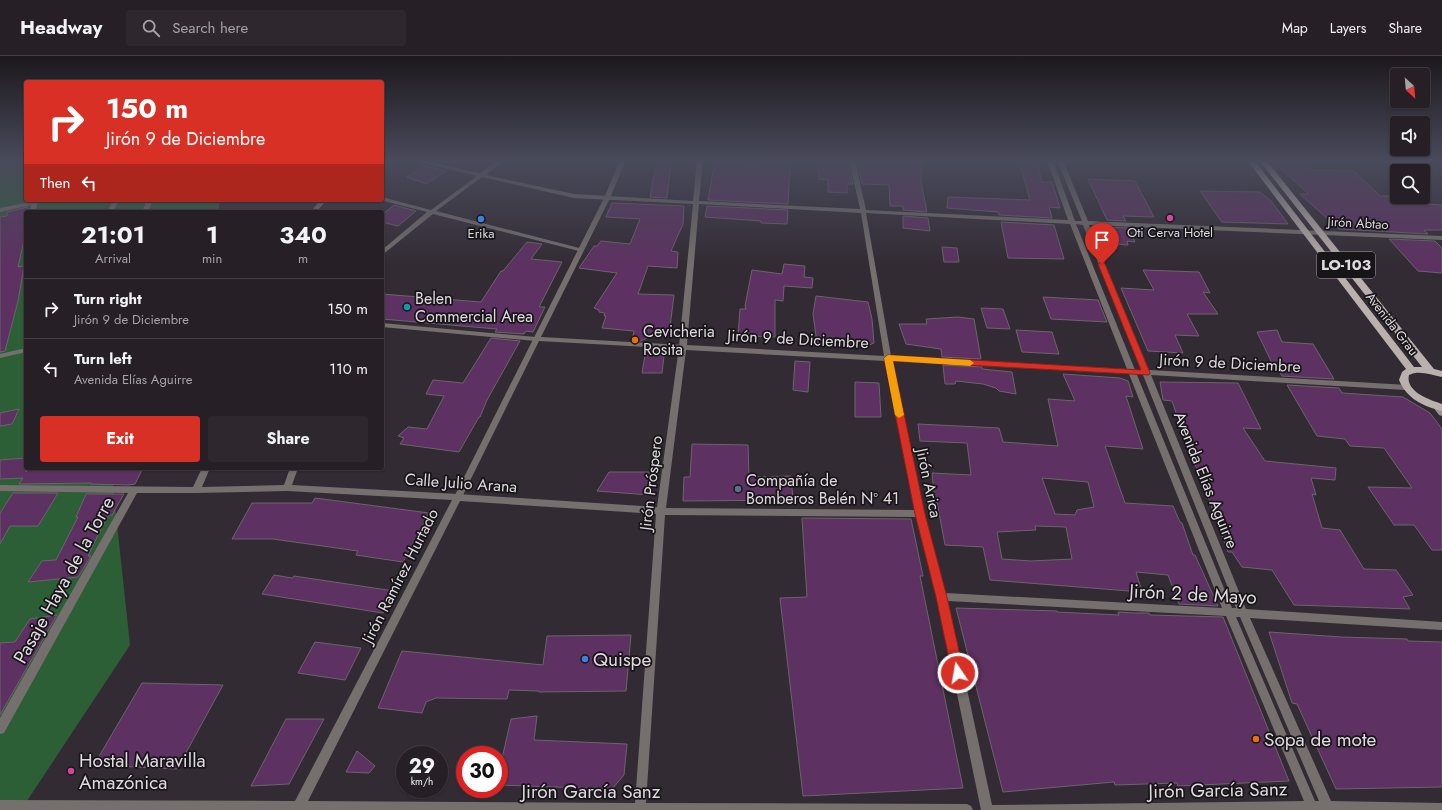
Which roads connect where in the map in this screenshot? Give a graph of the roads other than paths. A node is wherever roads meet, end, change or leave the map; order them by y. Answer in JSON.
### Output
{"nodes":[{"id":1,"x":454,"y":195,"type":"edge"},
{"id":2,"x":570,"y":195,"type":"edge"},
{"id":3,"x":608,"y":195,"type":"edge"},
{"id":4,"x":697,"y":195,"type":"edge"},
{"id":5,"x":860,"y":195,"type":"edge"},
{"id":6,"x":1062,"y":195,"type":"edge"},
{"id":7,"x":1074,"y":195,"type":"edge"},
{"id":8,"x":1277,"y":195,"type":"edge"},
{"id":9,"x":1290,"y":195,"type":"edge"},
{"id":10,"x":607,"y":198,"type":"junction"},
{"id":11,"x":384,"y":200,"type":"edge"},
{"id":12,"x":30,"y":202,"type":"edge"},
{"id":13,"x":322,"y":202,"type":"edge"},
{"id":14,"x":697,"y":202,"type":"junction"},
{"id":15,"x":0,"y":210,"type":"edge"},
{"id":16,"x":315,"y":210,"type":"edge"},
{"id":17,"x":863,"y":210,"type":"junction"},
{"id":18,"x":430,"y":213,"type":"junction"},
{"id":19,"x":1072,"y":222,"type":"junction"},
{"id":20,"x":1085,"y":222,"type":"junction"},
{"id":21,"x":1305,"y":232,"type":"junction"},
{"id":22,"x":1319,"y":232,"type":"junction"},
{"id":23,"x":1442,"y":238,"type":"edge"},
{"id":24,"x":581,"y":250,"type":"junction"},
{"id":25,"x":384,"y":251,"type":"edge"},
{"id":26,"x":384,"y":325,"type":"edge"},
{"id":27,"x":536,"y":339,"type":"junction"},
{"id":28,"x":683,"y":346,"type":"junction"},
{"id":29,"x":24,"y":350,"type":"edge"},
{"id":30,"x":0,"y":356,"type":"edge"},
{"id":31,"x":888,"y":358,"type":"junction"},
{"id":32,"x":1412,"y":370,"type":"junction"},
{"id":33,"x":1430,"y":370,"type":"junction"},
{"id":34,"x":1133,"y":372,"type":"junction"},
{"id":35,"x":1146,"y":373,"type":"junction"},
{"id":36,"x":1442,"y":374,"type":"edge"},
{"id":37,"x":1405,"y":387,"type":"junction"},
{"id":38,"x":1440,"y":410,"type":"edge"},
{"id":39,"x":205,"y":470,"type":"edge"},
{"id":40,"x":293,"y":470,"type":"edge"},
{"id":41,"x":0,"y":488,"type":"edge"},
{"id":42,"x":287,"y":488,"type":"junction"},
{"id":43,"x":134,"y":490,"type":"junction"},
{"id":44,"x":196,"y":490,"type":"junction"},
{"id":45,"x":458,"y":497,"type":"junction"},
{"id":46,"x":661,"y":511,"type":"junction"},
{"id":47,"x":920,"y":514,"type":"junction"},
{"id":48,"x":942,"y":597,"type":"junction"},
{"id":49,"x":1229,"y":612,"type":"junction"},
{"id":50,"x":1243,"y":613,"type":"junction"},
{"id":51,"x":1442,"y":626,"type":"edge"},
{"id":52,"x":0,"y":729,"type":"edge"},
{"id":53,"x":0,"y":806,"type":"edge"},
{"id":54,"x":1312,"y":808,"type":"edge"},
{"id":55,"x":1328,"y":808,"type":"edge"},
{"id":56,"x":297,"y":809,"type":"edge"},
{"id":57,"x":640,"y":809,"type":"edge"},
{"id":58,"x":1442,"y":809,"type":"edge"},
{"id":59,"x":967,"y":810,"type":"edge"},
{"id":60,"x":987,"y":810,"type":"edge"},
{"id":61,"x":994,"y":810,"type":"edge"}],
"edges":[{"from":1,"to":18,"type":"street"},
{"from":2,"to":10,"type":"street","name":"Jirón Abtao"},
{"from":3,"to":10,"type":"street","name":"Jirón Ramírez Hurtado"},
{"from":4,"to":14,"type":"street","name":"Jirón Próspero"},
{"from":5,"to":17,"type":"street","name":"Jirón Arica"},
{"from":6,"to":19,"type":"street","name":"Avenida Elías Aguirre"},
{"from":7,"to":20,"type":"street","name":"Avenida Elías Aguirre"},
{"from":8,"to":21,"type":"main road","name":"Avenida Grau","number":"LO-103"},
{"from":9,"to":22,"type":"main road","name":"Avenida Grau","number":"LO-103"},
{"from":10,"to":14,"type":"street","name":"Jirón Abtao"},
{"from":10,"to":24,"type":"street","name":"Jirón Ramírez Hurtado"},
{"from":11,"to":18,"type":"street"},
{"from":12,"to":15,"type":"street"},
{"from":13,"to":16,"type":"street"},
{"from":14,"to":17,"type":"street","name":"Jirón Abtao"},
{"from":14,"to":28,"type":"street","name":"Jirón Próspero"},
{"from":17,"to":19,"type":"street","name":"Jirón Abtao"},
{"from":17,"to":31,"type":"street","name":"Jirón Arica"},
{"from":18,"to":24,"type":"street"},
{"from":18,"to":25,"type":"street"},
{"from":19,"to":20,"type":"street","name":"Jirón Abtao"},
{"from":19,"to":34,"type":"street","name":"Avenida Elías Aguirre"},
{"from":20,"to":21,"type":"street","name":"Jirón Abtao"},
{"from":20,"to":35,"type":"street","name":"Avenida Elías Aguirre"},
{"from":21,"to":22,"type":"street","name":"Jirón Abtao"},
{"from":21,"to":32,"type":"main road","name":"Avenida Grau","number":"LO-103"},
{"from":22,"to":23,"type":"street","name":"Jirón Abtao"},
{"from":22,"to":33,"type":"main road","name":"Avenida Grau","number":"LO-103"},
{"from":24,"to":27,"type":"street","name":"Jirón Ramírez Hurtado"},
{"from":26,"to":27,"type":"street","name":"Jirón 9 de Diciembre"},
{"from":27,"to":28,"type":"street","name":"Jirón 9 de Diciembre"},
{"from":27,"to":45,"type":"street","name":"Jirón Ramírez Hurtado"},
{"from":28,"to":31,"type":"street","name":"Jirón 9 de Diciembre"},
{"from":28,"to":46,"type":"street","name":"Jirón Próspero"},
{"from":29,"to":30,"type":"street"},
{"from":31,"to":34,"type":"street","name":"Jirón 9 de Diciembre"},
{"from":31,"to":47,"type":"street","name":"Jirón Arica"},
{"from":32,"to":33,"type":"main road"},
{"from":32,"to":37,"type":"main road"},
{"from":33,"to":36,"type":"main road"},
{"from":34,"to":35,"type":"street","name":"Jirón 9 de Diciembre"},
{"from":34,"to":49,"type":"street","name":"Avenida Elías Aguirre"},
{"from":35,"to":37,"type":"street","name":"Jirón 9 de Diciembre"},
{"from":35,"to":50,"type":"street","name":"Avenida Elías Aguirre"},
{"from":37,"to":38,"type":"main road"},
{"from":39,"to":44,"type":"street"},
{"from":40,"to":42,"type":"street"},
{"from":41,"to":43,"type":"street","name":"Calle Julio Arana"},
{"from":42,"to":44,"type":"street","name":"Calle Julio Arana"},
{"from":42,"to":45,"type":"street","name":"Calle Julio Arana"},
{"from":43,"to":44,"type":"street","name":"Calle Julio Arana"},
{"from":43,"to":52,"type":"street","name":"Pasaje Haya de la Torre"},
{"from":45,"to":46,"type":"street","name":"Calle Julio Arana"},
{"from":45,"to":56,"type":"street","name":"Jirón Ramírez Hurtado"},
{"from":46,"to":47,"type":"street","name":"Calle Julio Arana"},
{"from":46,"to":57,"type":"street","name":"Jirón Próspero"},
{"from":47,"to":48,"type":"street","name":"Jirón Arica"},
{"from":48,"to":49,"type":"street","name":"Jirón 2 de Mayo"},
{"from":48,"to":60,"type":"street","name":"Jirón Arica"},
{"from":49,"to":50,"type":"street","name":"Jirón 2 de Mayo"},
{"from":49,"to":54,"type":"street","name":"Avenida Elías Aguirre"},
{"from":50,"to":51,"type":"street","name":"Jirón 2 de Mayo"},
{"from":50,"to":55,"type":"street","name":"Avenida Elías Aguirre"},
{"from":53,"to":56,"type":"street","name":"Jirón García Sanz"},
{"from":54,"to":55,"type":"street","name":"Jirón García Sanz"},
{"from":54,"to":61,"type":"street","name":"Jirón García Sanz"},
{"from":55,"to":58,"type":"street","name":"Jirón García Sanz"},
{"from":56,"to":57,"type":"street","name":"Jirón García Sanz"},
{"from":57,"to":59,"type":"street","name":"Jirón García Sanz"}]}
